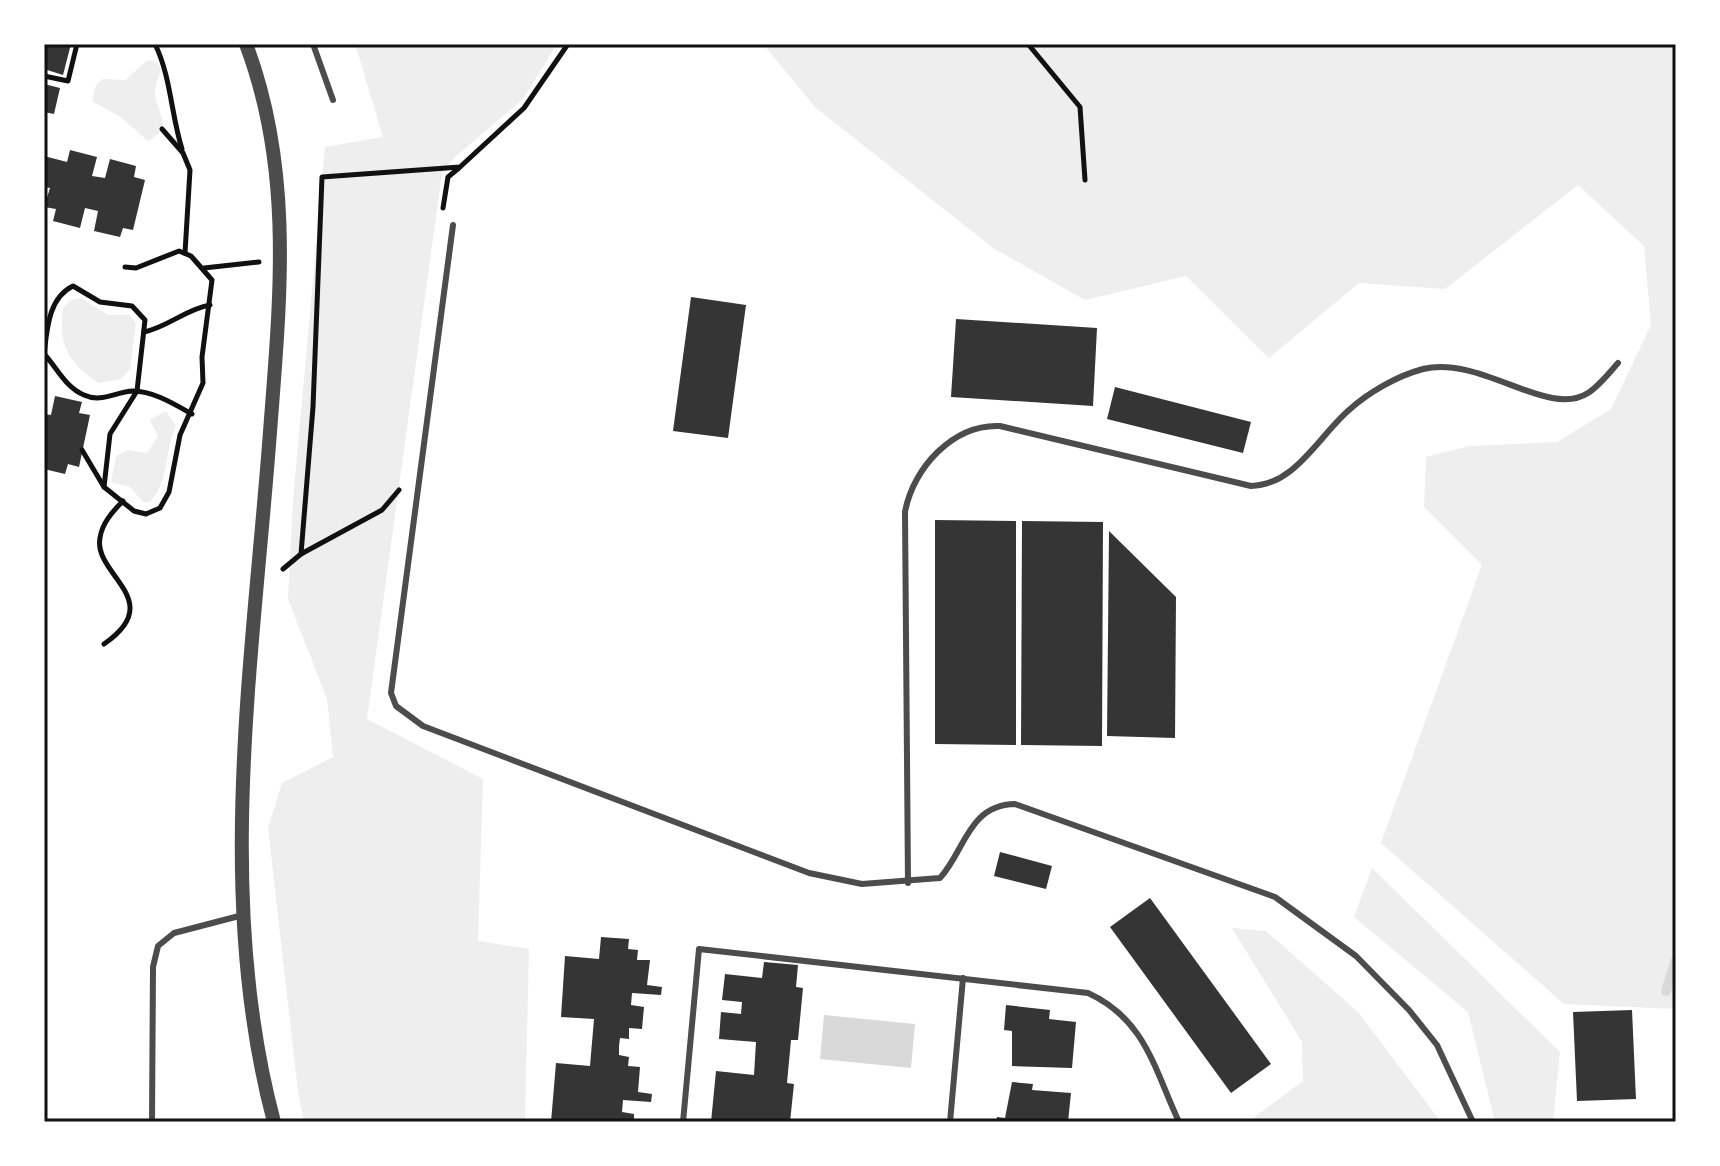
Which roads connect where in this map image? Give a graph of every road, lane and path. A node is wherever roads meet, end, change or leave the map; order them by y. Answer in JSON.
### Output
{"nodes":[{"id":1,"x":77,"y":44,"type":"edge"},
{"id":2,"x":155,"y":44,"type":"edge"},
{"id":3,"x":246,"y":44,"type":"edge"},
{"id":4,"x":313,"y":44,"type":"edge"},
{"id":5,"x":568,"y":44,"type":"edge"},
{"id":6,"x":1028,"y":44,"type":"edge"},
{"id":7,"x":44,"y":76,"type":"edge"},
{"id":8,"x":333,"y":100,"type":"dead end"},
{"id":9,"x":162,"y":129,"type":"dead end"},
{"id":10,"x":183,"y":153,"type":"junction"},
{"id":11,"x":460,"y":167,"type":"junction"},
{"id":12,"x":1085,"y":180,"type":"dead end"},
{"id":13,"x":441,"y":223,"type":"dead end"},
{"id":14,"x":453,"y":225,"type":"dead end"},
{"id":15,"x":185,"y":253,"type":"junction"},
{"id":16,"x":259,"y":262,"type":"dead end"},
{"id":17,"x":125,"y":267,"type":"dead end"},
{"id":18,"x":204,"y":268,"type":"junction"},
{"id":19,"x":210,"y":305,"type":"junction"},
{"id":20,"x":144,"y":332,"type":"junction"},
{"id":21,"x":44,"y":354,"type":"edge"},
{"id":22,"x":1618,"y":363,"type":"dead end"},
{"id":23,"x":137,"y":391,"type":"junction"},
{"id":24,"x":192,"y":414,"type":"junction"},
{"id":25,"x":82,"y":450,"type":"dead end"},
{"id":26,"x":403,"y":484,"type":"dead end"},
{"id":27,"x":104,"y":487,"type":"junction"},
{"id":28,"x":123,"y":501,"type":"junction"},
{"id":29,"x":301,"y":554,"type":"junction"},
{"id":30,"x":283,"y":569,"type":"dead end"},
{"id":31,"x":104,"y":644,"type":"dead end"},
{"id":32,"x":908,"y":883,"type":"junction"},
{"id":33,"x":243,"y":915,"type":"junction"},
{"id":34,"x":963,"y":978,"type":"junction"},
{"id":35,"x":152,"y":1122,"type":"edge"},
{"id":36,"x":274,"y":1122,"type":"edge"},
{"id":37,"x":683,"y":1122,"type":"edge"},
{"id":38,"x":950,"y":1122,"type":"edge"},
{"id":39,"x":1179,"y":1122,"type":"edge"},
{"id":40,"x":1473,"y":1122,"type":"edge"}],
"edges":[{"from":1,"to":7,"type":"path"},
{"from":2,"to":10,"type":"path"},
{"from":3,"to":33,"type":"street"},
{"from":4,"to":8,"type":"lane"},
{"from":5,"to":11,"type":"path"},
{"from":6,"to":12,"type":"path"},
{"from":9,"to":10,"type":"path"},
{"from":10,"to":15,"type":"path"},
{"from":11,"to":13,"type":"path"},
{"from":11,"to":29,"type":"path"},
{"from":14,"to":32,"type":"lane"},
{"from":15,"to":17,"type":"path"},
{"from":15,"to":18,"type":"path"},
{"from":16,"to":18,"type":"path"},
{"from":18,"to":19,"type":"path"},
{"from":19,"to":20,"type":"path"},
{"from":19,"to":24,"type":"path"},
{"from":20,"to":21,"type":"path"},
{"from":20,"to":23,"type":"path"},
{"from":21,"to":23,"type":"path"},
{"from":22,"to":32,"type":"lane"},
{"from":23,"to":24,"type":"path"},
{"from":23,"to":27,"type":"path"},
{"from":24,"to":28,"type":"path"},
{"from":25,"to":27,"type":"path"},
{"from":26,"to":29,"type":"path"},
{"from":27,"to":28,"type":"path"},
{"from":28,"to":31,"type":"path"},
{"from":29,"to":30,"type":"path"},
{"from":32,"to":40,"type":"lane"},
{"from":33,"to":35,"type":"lane"},
{"from":33,"to":36,"type":"street"},
{"from":34,"to":37,"type":"lane"},
{"from":34,"to":38,"type":"lane"},
{"from":34,"to":39,"type":"lane"}]}
